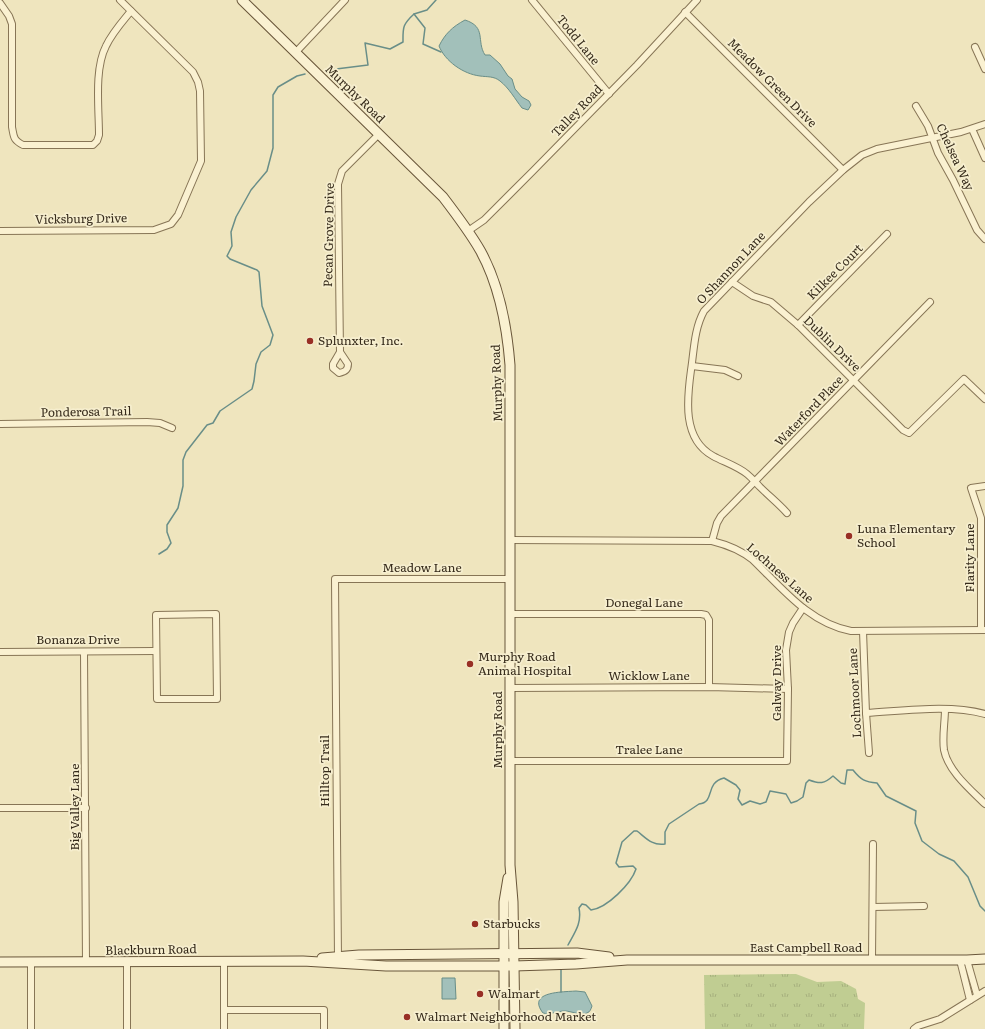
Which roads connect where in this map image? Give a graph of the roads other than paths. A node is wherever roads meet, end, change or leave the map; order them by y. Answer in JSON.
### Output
{"nodes":[{"id":1,"x":120,"y":0,"type":"edge"},
{"id":2,"x":242,"y":0,"type":"edge"},
{"id":3,"x":344,"y":0,"type":"edge"},
{"id":4,"x":532,"y":0,"type":"edge"},
{"id":5,"x":697,"y":0,"type":"edge"},
{"id":6,"x":0,"y":3,"type":"edge"},
{"id":7,"x":132,"y":11,"type":"junction"},
{"id":8,"x":686,"y":12,"type":"junction"},
{"id":9,"x":974,"y":47,"type":"dead end"},
{"id":10,"x":296,"y":52,"type":"junction"},
{"id":11,"x":985,"y":69,"type":"edge"},
{"id":12,"x":609,"y":94,"type":"junction"},
{"id":13,"x":916,"y":106,"type":"dead end"},
{"id":14,"x":985,"y":124,"type":"edge"},
{"id":15,"x":972,"y":129,"type":"junction"},
{"id":16,"x":379,"y":134,"type":"junction"},
{"id":17,"x":932,"y":139,"type":"junction"},
{"id":18,"x":985,"y":158,"type":"edge"},
{"id":19,"x":843,"y":170,"type":"junction"},
{"id":20,"x":0,"y":231,"type":"edge"},
{"id":21,"x":468,"y":232,"type":"junction"},
{"id":22,"x":887,"y":234,"type":"dead end"},
{"id":23,"x":985,"y":239,"type":"edge"},
{"id":24,"x":732,"y":282,"type":"junction"},
{"id":25,"x":930,"y":302,"type":"dead end"},
{"id":26,"x":798,"y":325,"type":"junction"},
{"id":27,"x":340,"y":352,"type":"dead end"},
{"id":28,"x":692,"y":366,"type":"junction"},
{"id":29,"x":738,"y":376,"type":"dead end"},
{"id":30,"x":853,"y":380,"type":"junction"},
{"id":31,"x":985,"y":399,"type":"edge"},
{"id":32,"x":0,"y":424,"type":"edge"},
{"id":33,"x":172,"y":428,"type":"dead end"},
{"id":34,"x":755,"y":482,"type":"junction"},
{"id":35,"x":985,"y":486,"type":"edge"},
{"id":36,"x":787,"y":513,"type":"dead end"},
{"id":37,"x":510,"y":540,"type":"junction"},
{"id":38,"x":712,"y":541,"type":"junction"},
{"id":39,"x":983,"y":556,"type":"edge"},
{"id":40,"x":510,"y":578,"type":"junction"},
{"id":41,"x":335,"y":579,"type":"joint"},
{"id":42,"x":803,"y":608,"type":"junction"},
{"id":43,"x":510,"y":614,"type":"junction"},
{"id":44,"x":983,"y":630,"type":"edge"},
{"id":45,"x":863,"y":631,"type":"junction"},
{"id":46,"x":156,"y":651,"type":"junction"},
{"id":47,"x":0,"y":652,"type":"edge"},
{"id":48,"x":84,"y":652,"type":"junction"},
{"id":49,"x":709,"y":687,"type":"junction"},
{"id":50,"x":510,"y":688,"type":"junction"},
{"id":51,"x":788,"y":689,"type":"junction"},
{"id":52,"x":946,"y":709,"type":"junction"},
{"id":53,"x":866,"y":713,"type":"junction"},
{"id":54,"x":985,"y":714,"type":"edge"},
{"id":55,"x":869,"y":754,"type":"dead end"},
{"id":56,"x":510,"y":761,"type":"junction"},
{"id":57,"x":787,"y":761,"type":"joint"},
{"id":58,"x":985,"y":804,"type":"edge"},
{"id":59,"x":0,"y":808,"type":"edge"},
{"id":60,"x":86,"y":808,"type":"junction"},
{"id":61,"x":873,"y":844,"type":"dead end"},
{"id":62,"x":510,"y":865,"type":"junction"},
{"id":63,"x":924,"y":906,"type":"dead end"},
{"id":64,"x":873,"y":907,"type":"junction"},
{"id":65,"x":513,"y":954,"type":"junction"},
{"id":66,"x":386,"y":955,"type":"junction"},
{"id":67,"x":439,"y":955,"type":"junction"},
{"id":68,"x":504,"y":955,"type":"junction"},
{"id":69,"x":985,"y":958,"type":"edge"},
{"id":70,"x":872,"y":959,"type":"junction"},
{"id":71,"x":338,"y":960,"type":"junction"},
{"id":72,"x":627,"y":960,"type":"junction"},
{"id":73,"x":964,"y":960,"type":"junction"},
{"id":74,"x":224,"y":961,"type":"junction"},
{"id":75,"x":0,"y":962,"type":"edge"},
{"id":76,"x":31,"y":962,"type":"junction"},
{"id":77,"x":86,"y":962,"type":"junction"},
{"id":78,"x":127,"y":962,"type":"junction"},
{"id":79,"x":386,"y":966,"type":"junction"},
{"id":80,"x":410,"y":966,"type":"junction"},
{"id":81,"x":504,"y":966,"type":"junction"},
{"id":82,"x":514,"y":966,"type":"junction"},
{"id":83,"x":985,"y":991,"type":"edge"},
{"id":84,"x":977,"y":995,"type":"junction"},
{"id":85,"x":970,"y":1000,"type":"junction"},
{"id":86,"x":224,"y":1010,"type":"junction"},
{"id":87,"x":31,"y":1029,"type":"edge"},
{"id":88,"x":128,"y":1029,"type":"edge"},
{"id":89,"x":224,"y":1029,"type":"edge"},
{"id":90,"x":324,"y":1029,"type":"edge"},
{"id":91,"x":504,"y":1029,"type":"edge"},
{"id":92,"x":515,"y":1029,"type":"edge"},
{"id":93,"x":914,"y":1029,"type":"edge"}],
"edges":[{"from":1,"to":7,"type":"street"},
{"from":2,"to":10,"type":"main road","name":"Murphy Road"},
{"from":3,"to":10,"type":"street"},
{"from":4,"to":12,"type":"street","name":"Todd Lane"},
{"from":5,"to":8,"type":"street","name":"Talley Road"},
{"from":6,"to":7,"type":"street"},
{"from":7,"to":20,"type":"street","name":"Vicksburg Drive"},
{"from":8,"to":12,"type":"street","name":"Talley Road"},
{"from":8,"to":19,"type":"street","name":"Meadow Green Drive"},
{"from":9,"to":11,"type":"street"},
{"from":10,"to":16,"type":"main road","name":"Murphy Road"},
{"from":12,"to":21,"type":"street","name":"Talley Road"},
{"from":13,"to":17,"type":"street","name":"Chelsea Way"},
{"from":14,"to":15,"type":"street","name":"O Shannon Lane"},
{"from":15,"to":17,"type":"street","name":"O Shannon Lane"},
{"from":15,"to":18,"type":"street"},
{"from":16,"to":21,"type":"main road","name":"Murphy Road"},
{"from":16,"to":27,"type":"street","name":"Pecan Grove Drive"},
{"from":17,"to":19,"type":"street","name":"O Shannon Lane"},
{"from":17,"to":23,"type":"street","name":"Chelsea Way"},
{"from":19,"to":24,"type":"street","name":"O Shannon Lane"},
{"from":21,"to":37,"type":"main road","name":"Murphy Road"},
{"from":22,"to":26,"type":"street","name":"Kilkee Court"},
{"from":24,"to":26,"type":"street","name":"Dublin Drive"},
{"from":24,"to":28,"type":"street","name":"O Shannon Lane"},
{"from":25,"to":30,"type":"street","name":"Waterford Place"},
{"from":26,"to":30,"type":"street","name":"Dublin Drive"},
{"from":28,"to":29,"type":"street"},
{"from":28,"to":34,"type":"street","name":"O Shannon Lane"},
{"from":30,"to":31,"type":"street","name":"Dublin Drive"},
{"from":30,"to":34,"type":"street","name":"Waterford Place"},
{"from":32,"to":33,"type":"street","name":"Ponderosa Trail"},
{"from":34,"to":36,"type":"street","name":"O Shannon Lane"},
{"from":34,"to":38,"type":"street","name":"Waterford Place"},
{"from":35,"to":39,"type":"street","name":"Flarity Lane"},
{"from":37,"to":38,"type":"street","name":"Lochness Lane"},
{"from":37,"to":40,"type":"main road","name":"Murphy Road"},
{"from":38,"to":42,"type":"street","name":"Lochness Lane"},
{"from":39,"to":44,"type":"street","name":"Flarity Lane"},
{"from":40,"to":41,"type":"street","name":"Meadow Lane"},
{"from":40,"to":43,"type":"main road","name":"Murphy Road"},
{"from":41,"to":71,"type":"street","name":"Hilltop Trail"},
{"from":42,"to":45,"type":"street","name":"Lochness Lane"},
{"from":42,"to":51,"type":"street","name":"Galway Drive"},
{"from":43,"to":49,"type":"street","name":"Donegal Lane"},
{"from":43,"to":50,"type":"main road","name":"Murphy Road"},
{"from":44,"to":45,"type":"street","name":"Lochness Lane"},
{"from":45,"to":53,"type":"street","name":"Lochmoor Lane"},
{"from":46,"to":46,"type":"street"},
{"from":46,"to":48,"type":"street","name":"Bonanza Drive"},
{"from":47,"to":48,"type":"street","name":"Bonanza Drive"},
{"from":48,"to":60,"type":"street","name":"Big Valley Lane"},
{"from":49,"to":50,"type":"street","name":"Wicklow Lane"},
{"from":49,"to":51,"type":"street","name":"Wicklow Lane"},
{"from":50,"to":56,"type":"main road","name":"Murphy Road"},
{"from":51,"to":57,"type":"street","name":"Galway Drive"},
{"from":52,"to":53,"type":"street"},
{"from":52,"to":54,"type":"street"},
{"from":52,"to":58,"type":"street"},
{"from":53,"to":55,"type":"street","name":"Lochmoor Lane"},
{"from":56,"to":57,"type":"street","name":"Tralee Lane"},
{"from":56,"to":62,"type":"main road","name":"Murphy Road"},
{"from":59,"to":60,"type":"street"},
{"from":60,"to":77,"type":"street","name":"Big Valley Lane"},
{"from":61,"to":64,"type":"street"},
{"from":62,"to":65,"type":"main road","name":"Murphy Road"},
{"from":62,"to":68,"type":"main road","name":"Murphy Road"},
{"from":63,"to":64,"type":"street"},
{"from":64,"to":70,"type":"street"},
{"from":65,"to":68,"type":"main road","name":"Blackburn Road"},
{"from":65,"to":72,"type":"main road","name":"East Campbell Road"},
{"from":65,"to":82,"type":"main road","name":"Murphy Road"},
{"from":66,"to":67,"type":"main road","name":"Blackburn Road"},
{"from":66,"to":71,"type":"main road","name":"Blackburn Road"},
{"from":66,"to":79,"type":"main road"},
{"from":67,"to":68,"type":"main road","name":"Blackburn Road"},
{"from":67,"to":80,"type":"main road"},
{"from":68,"to":81,"type":"main road","name":"Murphy Road"},
{"from":69,"to":73,"type":"main road","name":"East Campbell Road"},
{"from":70,"to":72,"type":"main road","name":"East Campbell Road"},
{"from":70,"to":73,"type":"main road","name":"East Campbell Road"},
{"from":71,"to":74,"type":"main road","name":"Blackburn Road"},
{"from":71,"to":79,"type":"main road","name":"Blackburn Road"},
{"from":72,"to":82,"type":"main road","name":"East Campbell Road"},
{"from":73,"to":84,"type":"street"},
{"from":73,"to":85,"type":"street"},
{"from":74,"to":78,"type":"main road","name":"Blackburn Road"},
{"from":74,"to":86,"type":"street"},
{"from":75,"to":76,"type":"main road","name":"Blackburn Road"},
{"from":76,"to":77,"type":"main road","name":"Blackburn Road"},
{"from":76,"to":87,"type":"street"},
{"from":77,"to":78,"type":"main road","name":"Blackburn Road"},
{"from":78,"to":88,"type":"street"},
{"from":79,"to":80,"type":"main road","name":"Blackburn Road"},
{"from":80,"to":81,"type":"main road","name":"Blackburn Road"},
{"from":81,"to":82,"type":"main road","name":"Blackburn Road"},
{"from":81,"to":91,"type":"main road","name":"Murphy Road"},
{"from":82,"to":92,"type":"main road","name":"Murphy Road"},
{"from":83,"to":84,"type":"street"},
{"from":84,"to":85,"type":"street"},
{"from":85,"to":93,"type":"street"},
{"from":86,"to":89,"type":"street"},
{"from":86,"to":90,"type":"street"}]}
